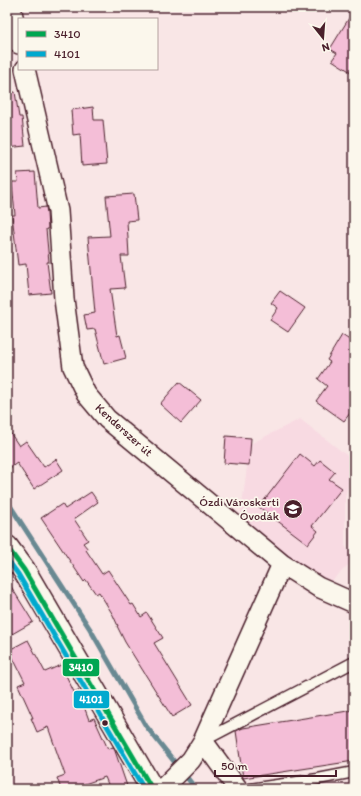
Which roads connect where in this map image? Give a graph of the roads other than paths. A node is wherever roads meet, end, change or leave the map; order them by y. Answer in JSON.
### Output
{"nodes":[{"id":1,"x":11,"y":7,"type":"edge"},
{"id":2,"x":18,"y":39,"type":"edge"},
{"id":3,"x":25,"y":70,"type":"edge"},
{"id":4,"x":7,"y":547,"type":"edge"},
{"id":5,"x":282,"y":564,"type":"junction"},
{"id":6,"x":354,"y":603,"type":"edge"},
{"id":7,"x":354,"y":662,"type":"edge"},
{"id":8,"x":203,"y":741,"type":"junction"},
{"id":9,"x":354,"y":772,"type":"edge"},
{"id":10,"x":152,"y":789,"type":"edge"},
{"id":11,"x":162,"y":789,"type":"edge"},
{"id":12,"x":238,"y":789,"type":"edge"},
{"id":13,"x":250,"y":789,"type":"edge"}],
"edges":[{"from":1,"to":2,"type":"street"},
{"from":3,"to":5,"type":"street","name":"Kenderszer út"},
{"from":4,"to":10,"type":"main road"},
{"from":5,"to":6,"type":"street","name":"Kenderszer út"},
{"from":5,"to":8,"type":"street"},
{"from":7,"to":8,"type":"lane"},
{"from":8,"to":11,"type":"street"},
{"from":8,"to":12,"type":"street"},
{"from":9,"to":13,"type":"lane"}]}
